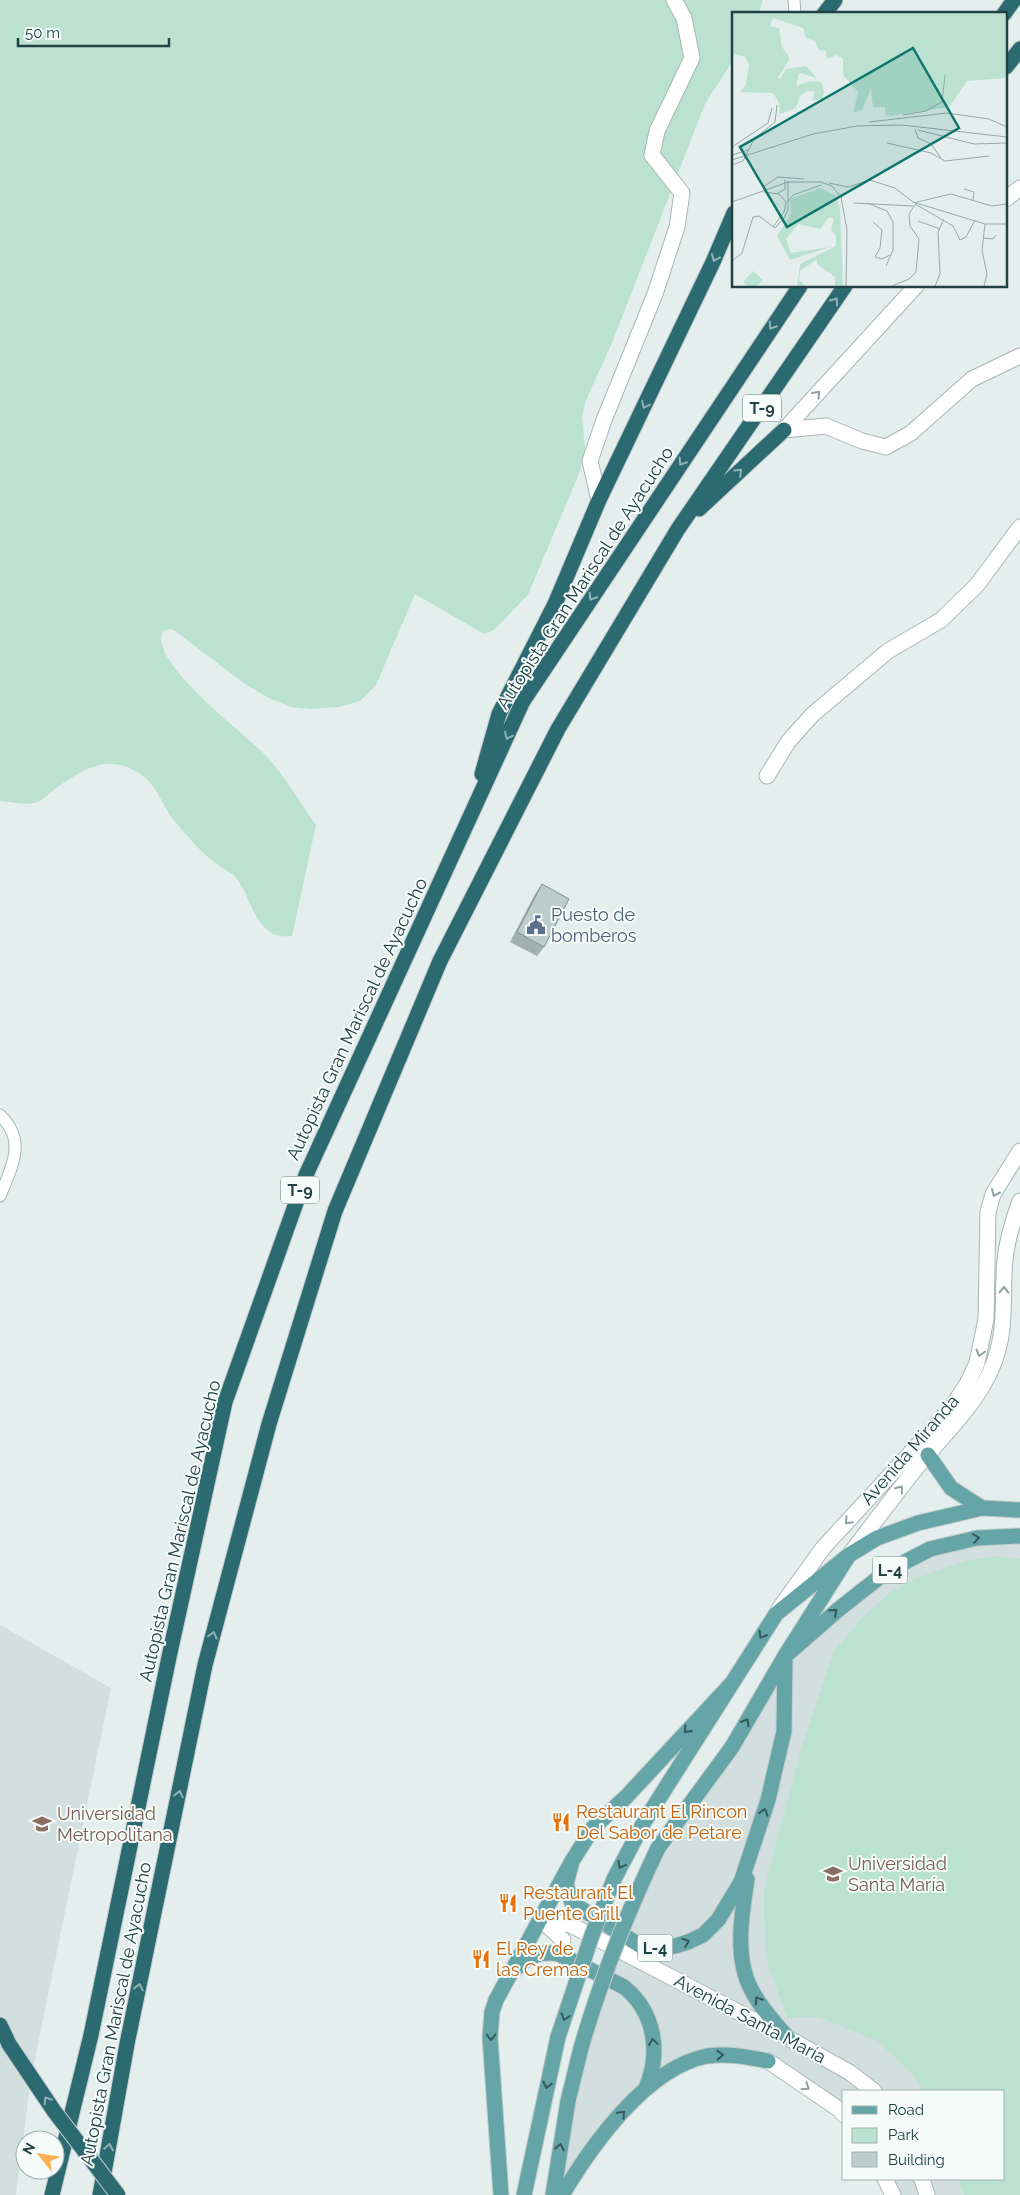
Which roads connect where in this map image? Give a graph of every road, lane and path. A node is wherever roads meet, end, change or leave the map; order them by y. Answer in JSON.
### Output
{"nodes":[{"id":1,"x":674,"y":0,"type":"edge"},
{"id":2,"x":835,"y":0,"type":"edge"},
{"id":3,"x":1014,"y":0,"type":"edge"},
{"id":4,"x":826,"y":12,"type":"edge"},
{"id":5,"x":1005,"y":12,"type":"edge"},
{"id":6,"x":1020,"y":49,"type":"edge"},
{"id":7,"x":1008,"y":64,"type":"edge"},
{"id":8,"x":1020,"y":188,"type":"edge"},
{"id":9,"x":1008,"y":197,"type":"edge"},
{"id":10,"x":732,"y":218,"type":"edge"},
{"id":11,"x":799,"y":288,"type":"edge"},
{"id":12,"x":844,"y":288,"type":"edge"},
{"id":13,"x":914,"y":288,"type":"edge"},
{"id":14,"x":1020,"y":356,"type":"edge"},
{"id":15,"x":784,"y":430,"type":"junction"},
{"id":16,"x":599,"y":500,"type":"junction"},
{"id":17,"x":1020,"y":528,"type":"edge"},
{"id":18,"x":678,"y":529,"type":"junction"},
{"id":19,"x":767,"y":776,"type":"dead end"},
{"id":20,"x":466,"y":826,"type":"junction"},
{"id":21,"x":0,"y":1115,"type":"edge"},
{"id":22,"x":1020,"y":1151,"type":"edge"},
{"id":23,"x":0,"y":1196,"type":"edge"},
{"id":24,"x":1020,"y":1201,"type":"edge"},
{"id":25,"x":928,"y":1454,"type":"junction"},
{"id":26,"x":982,"y":1508,"type":"junction"},
{"id":27,"x":1020,"y":1510,"type":"edge"},
{"id":28,"x":1020,"y":1536,"type":"edge"},
{"id":29,"x":849,"y":1555,"type":"junction"},
{"id":30,"x":776,"y":1614,"type":"junction"},
{"id":31,"x":785,"y":1656,"type":"junction"},
{"id":32,"x":733,"y":1682,"type":"junction"},
{"id":33,"x":750,"y":1859,"type":"junction"},
{"id":34,"x":572,"y":1861,"type":"junction"},
{"id":35,"x":540,"y":1919,"type":"junction"},
{"id":36,"x":563,"y":1940,"type":"dead end"},
{"id":37,"x":501,"y":1990,"type":"junction"},
{"id":38,"x":0,"y":2026,"type":"edge"},
{"id":39,"x":788,"y":2038,"type":"junction"},
{"id":40,"x":768,"y":2061,"type":"joint"},
{"id":41,"x":646,"y":2089,"type":"junction"},
{"id":42,"x":873,"y":2090,"type":"edge"},
{"id":43,"x":842,"y":2112,"type":"edge"},
{"id":44,"x":886,"y":2180,"type":"edge"},
{"id":45,"x":922,"y":2180,"type":"edge"},
{"id":46,"x":52,"y":2195,"type":"edge"},
{"id":47,"x":100,"y":2195,"type":"edge"},
{"id":48,"x":118,"y":2195,"type":"edge"},
{"id":49,"x":501,"y":2195,"type":"edge"},
{"id":50,"x":524,"y":2195,"type":"edge"},
{"id":51,"x":554,"y":2195,"type":"edge"},
{"id":52,"x":562,"y":2195,"type":"edge"},
{"id":53,"x":893,"y":2195,"type":"edge"},
{"id":54,"x":927,"y":2195,"type":"edge"}],
"edges":[{"from":1,"to":16,"type":"street"},
{"from":2,"to":4,"type":"highway"},
{"from":3,"to":5,"type":"highway"},
{"from":6,"to":7,"type":"highway"},
{"from":8,"to":9,"type":"street"},
{"from":10,"to":16,"type":"highway","one_way":true},
{"from":11,"to":20,"type":"highway","name":"Autopista Gran Mariscal de Ayacucho","number":"T-9","one_way":true},
{"from":18,"to":12,"type":"highway","name":"Autopista Gran Mariscal de Ayacucho","number":"T-9","one_way":true},
{"from":15,"to":13,"type":"street","one_way":true},
{"from":14,"to":15,"type":"street"},
{"from":18,"to":15,"type":"highway","one_way":true},
{"from":16,"to":20,"type":"highway"},
{"from":17,"to":19,"type":"street"},
{"from":47,"to":18,"type":"highway","name":"Autopista Gran Mariscal de Ayacucho","number":"T-9","one_way":true},
{"from":20,"to":46,"type":"highway","name":"Autopista Gran Mariscal de Ayacucho","number":"T-9"},
{"from":21,"to":23,"type":"lane"},
{"from":22,"to":30,"type":"street","name":"Avenida Miranda","one_way":true},
{"from":25,"to":24,"type":"street","name":"Avenida Miranda","one_way":true},
{"from":25,"to":26,"type":"main road"},
{"from":29,"to":25,"type":"street","name":"Avenida Miranda","one_way":true},
{"from":26,"to":27,"type":"main road","number":"L-4"},
{"from":26,"to":29,"type":"main road","number":"L-4"},
{"from":31,"to":28,"type":"main road","number":"L-4","one_way":true},
{"from":29,"to":30,"type":"main road","number":"L-4"},
{"from":29,"to":31,"type":"main road"},
{"from":30,"to":32,"type":"main road","number":"L-4","one_way":true},
{"from":33,"to":31,"type":"main road","number":"L-4","one_way":true},
{"from":51,"to":31,"type":"main road","number":"L-4","one_way":true,"bridge":true},
{"from":32,"to":34,"type":"main road","number":"L-4","one_way":true},
{"from":32,"to":50,"type":"main road","number":"L-4","one_way":true,"bridge":true},
{"from":34,"to":33,"type":"main road","number":"L-4","one_way":true},
{"from":39,"to":33,"type":"main road","number":"L-4","one_way":true},
{"from":34,"to":35,"type":"main road","number":"L-4"},
{"from":35,"to":36,"type":"street"},
{"from":35,"to":37,"type":"main road","number":"L-4"},
{"from":35,"to":39,"type":"street","name":"Avenida Santa María"},
{"from":41,"to":37,"type":"main road","number":"L-4","one_way":true},
{"from":37,"to":49,"type":"main road","number":"L-4","one_way":true},
{"from":48,"to":38,"type":"highway","one_way":true,"bridge":true},
{"from":39,"to":42,"type":"street","name":"Avenida Santa María"},
{"from":41,"to":40,"type":"main road","one_way":true},
{"from":40,"to":43,"type":"street","name":"Avenida Santa María","one_way":true},
{"from":52,"to":41,"type":"main road","number":"L-4","one_way":true},
{"from":44,"to":53,"type":"street"},
{"from":45,"to":54,"type":"street"}]}
